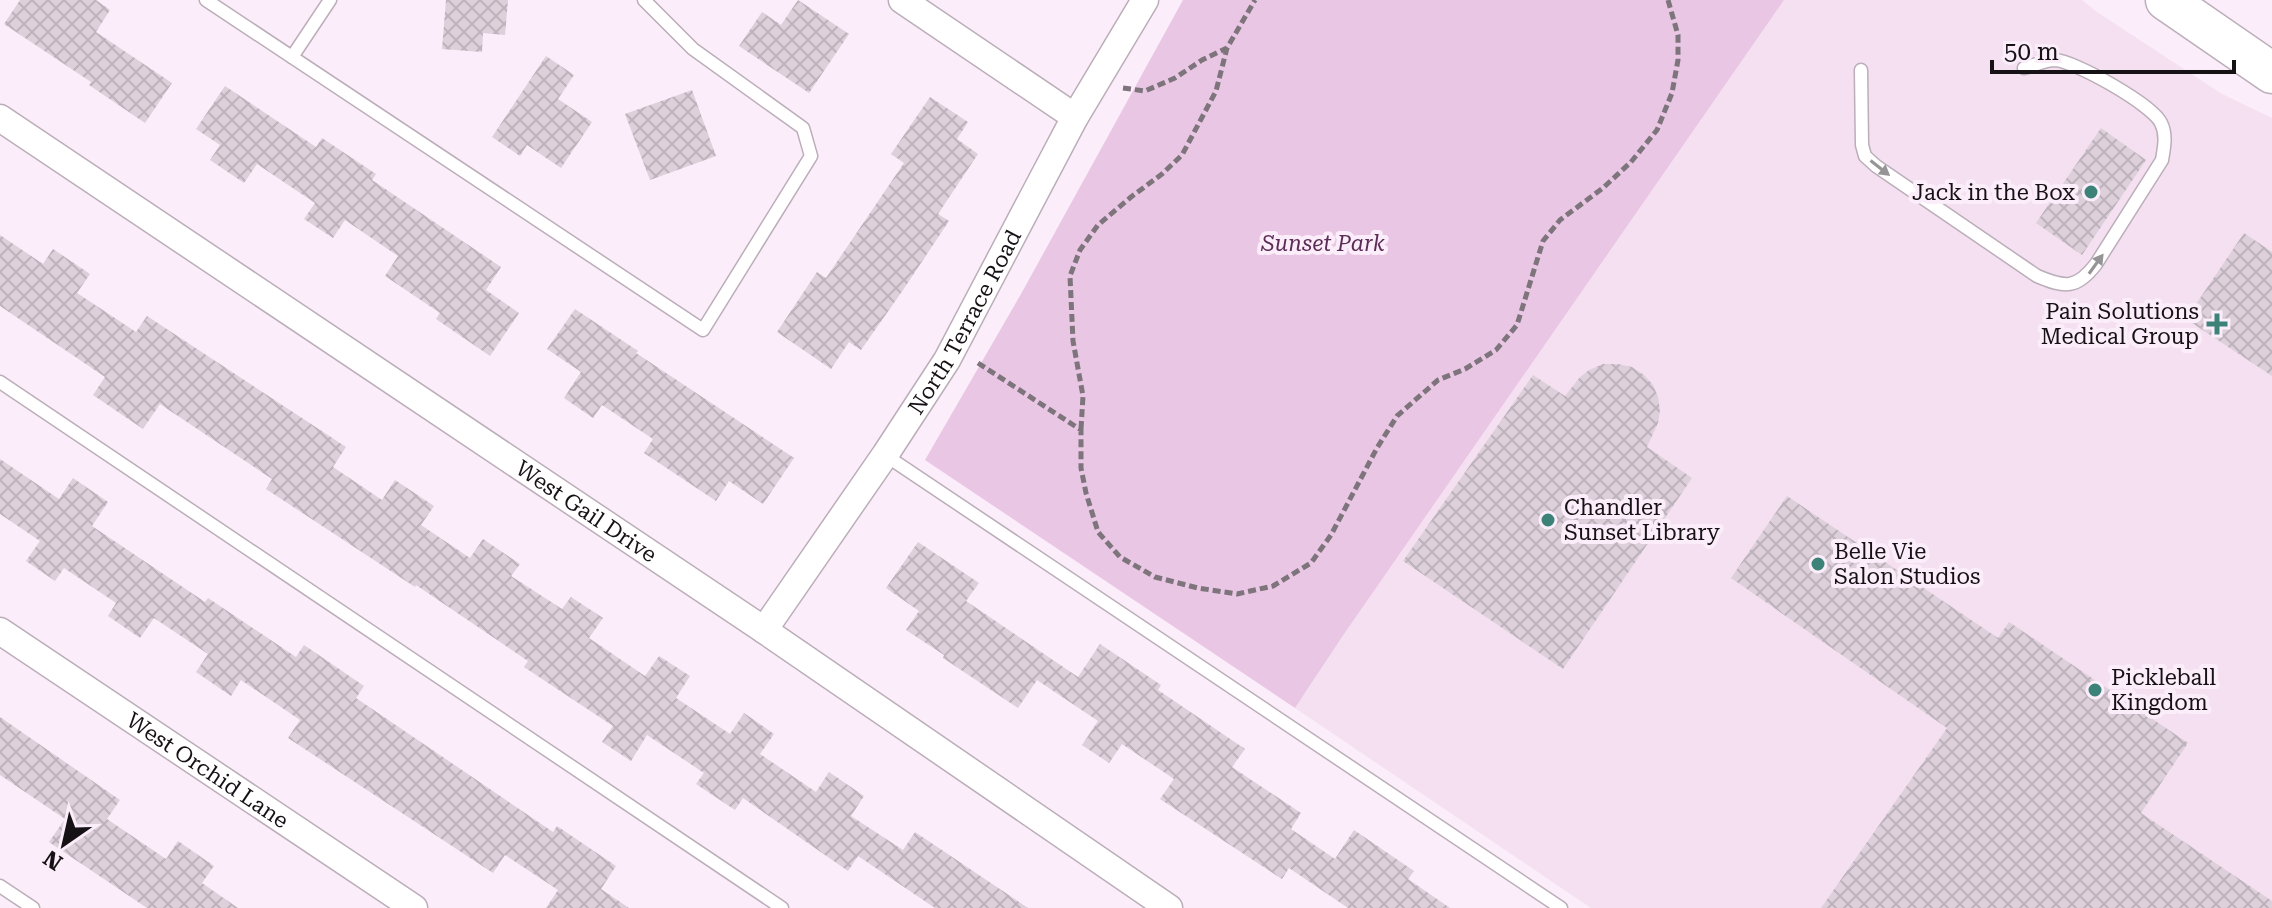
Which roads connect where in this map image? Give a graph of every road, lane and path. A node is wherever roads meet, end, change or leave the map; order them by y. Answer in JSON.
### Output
{"nodes":[{"id":1,"x":206,"y":0,"type":"edge"},
{"id":2,"x":330,"y":0,"type":"edge"},
{"id":3,"x":644,"y":0,"type":"edge"},
{"id":4,"x":902,"y":0,"type":"edge"},
{"id":5,"x":1145,"y":0,"type":"edge"},
{"id":6,"x":1255,"y":0,"type":"edge"},
{"id":7,"x":1668,"y":0,"type":"edge"},
{"id":8,"x":2166,"y":0,"type":"edge"},
{"id":9,"x":1227,"y":48,"type":"junction"},
{"id":10,"x":292,"y":57,"type":"junction"},
{"id":11,"x":2024,"y":68,"type":"dead end"},
{"id":12,"x":1861,"y":70,"type":"dead end"},
{"id":13,"x":2272,"y":73,"type":"edge"},
{"id":14,"x":1095,"y":84,"type":"junction"},
{"id":15,"x":1075,"y":117,"type":"junction"},
{"id":16,"x":0,"y":118,"type":"edge"},
{"id":17,"x":954,"y":347,"type":"junction"},
{"id":18,"x":0,"y":382,"type":"edge"},
{"id":19,"x":1081,"y":430,"type":"junction"},
{"id":20,"x":885,"y":455,"type":"junction"},
{"id":21,"x":764,"y":630,"type":"junction"},
{"id":22,"x":0,"y":631,"type":"edge"},
{"id":23,"x":0,"y":886,"type":"edge"},
{"id":24,"x":33,"y":908,"type":"edge"},
{"id":25,"x":414,"y":908,"type":"edge"},
{"id":26,"x":782,"y":908,"type":"edge"},
{"id":27,"x":1169,"y":908,"type":"edge"},
{"id":28,"x":1561,"y":908,"type":"edge"}],
"edges":[{"from":1,"to":10,"type":"lane"},
{"from":2,"to":10,"type":"lane"},
{"from":3,"to":10,"type":"lane"},
{"from":4,"to":15,"type":"street"},
{"from":5,"to":14,"type":"street","name":"North Terrace Road"},
{"from":6,"to":9,"type":"path"},
{"from":7,"to":19,"type":"path"},
{"from":8,"to":13,"type":"main road"},
{"from":9,"to":14,"type":"path"},
{"from":9,"to":19,"type":"path"},
{"from":12,"to":11,"type":"lane","one_way":true},
{"from":14,"to":15,"type":"street","name":"North Terrace Road"},
{"from":15,"to":17,"type":"street","name":"North Terrace Road"},
{"from":16,"to":21,"type":"street","name":"West Gail Drive"},
{"from":17,"to":19,"type":"path"},
{"from":17,"to":20,"type":"street","name":"North Terrace Road"},
{"from":18,"to":26,"type":"lane"},
{"from":20,"to":21,"type":"street","name":"North Terrace Road"},
{"from":20,"to":28,"type":"lane"},
{"from":21,"to":27,"type":"street","name":"West Gail Drive"},
{"from":22,"to":25,"type":"street","name":"West Orchid Lane"},
{"from":23,"to":24,"type":"lane"}]}
